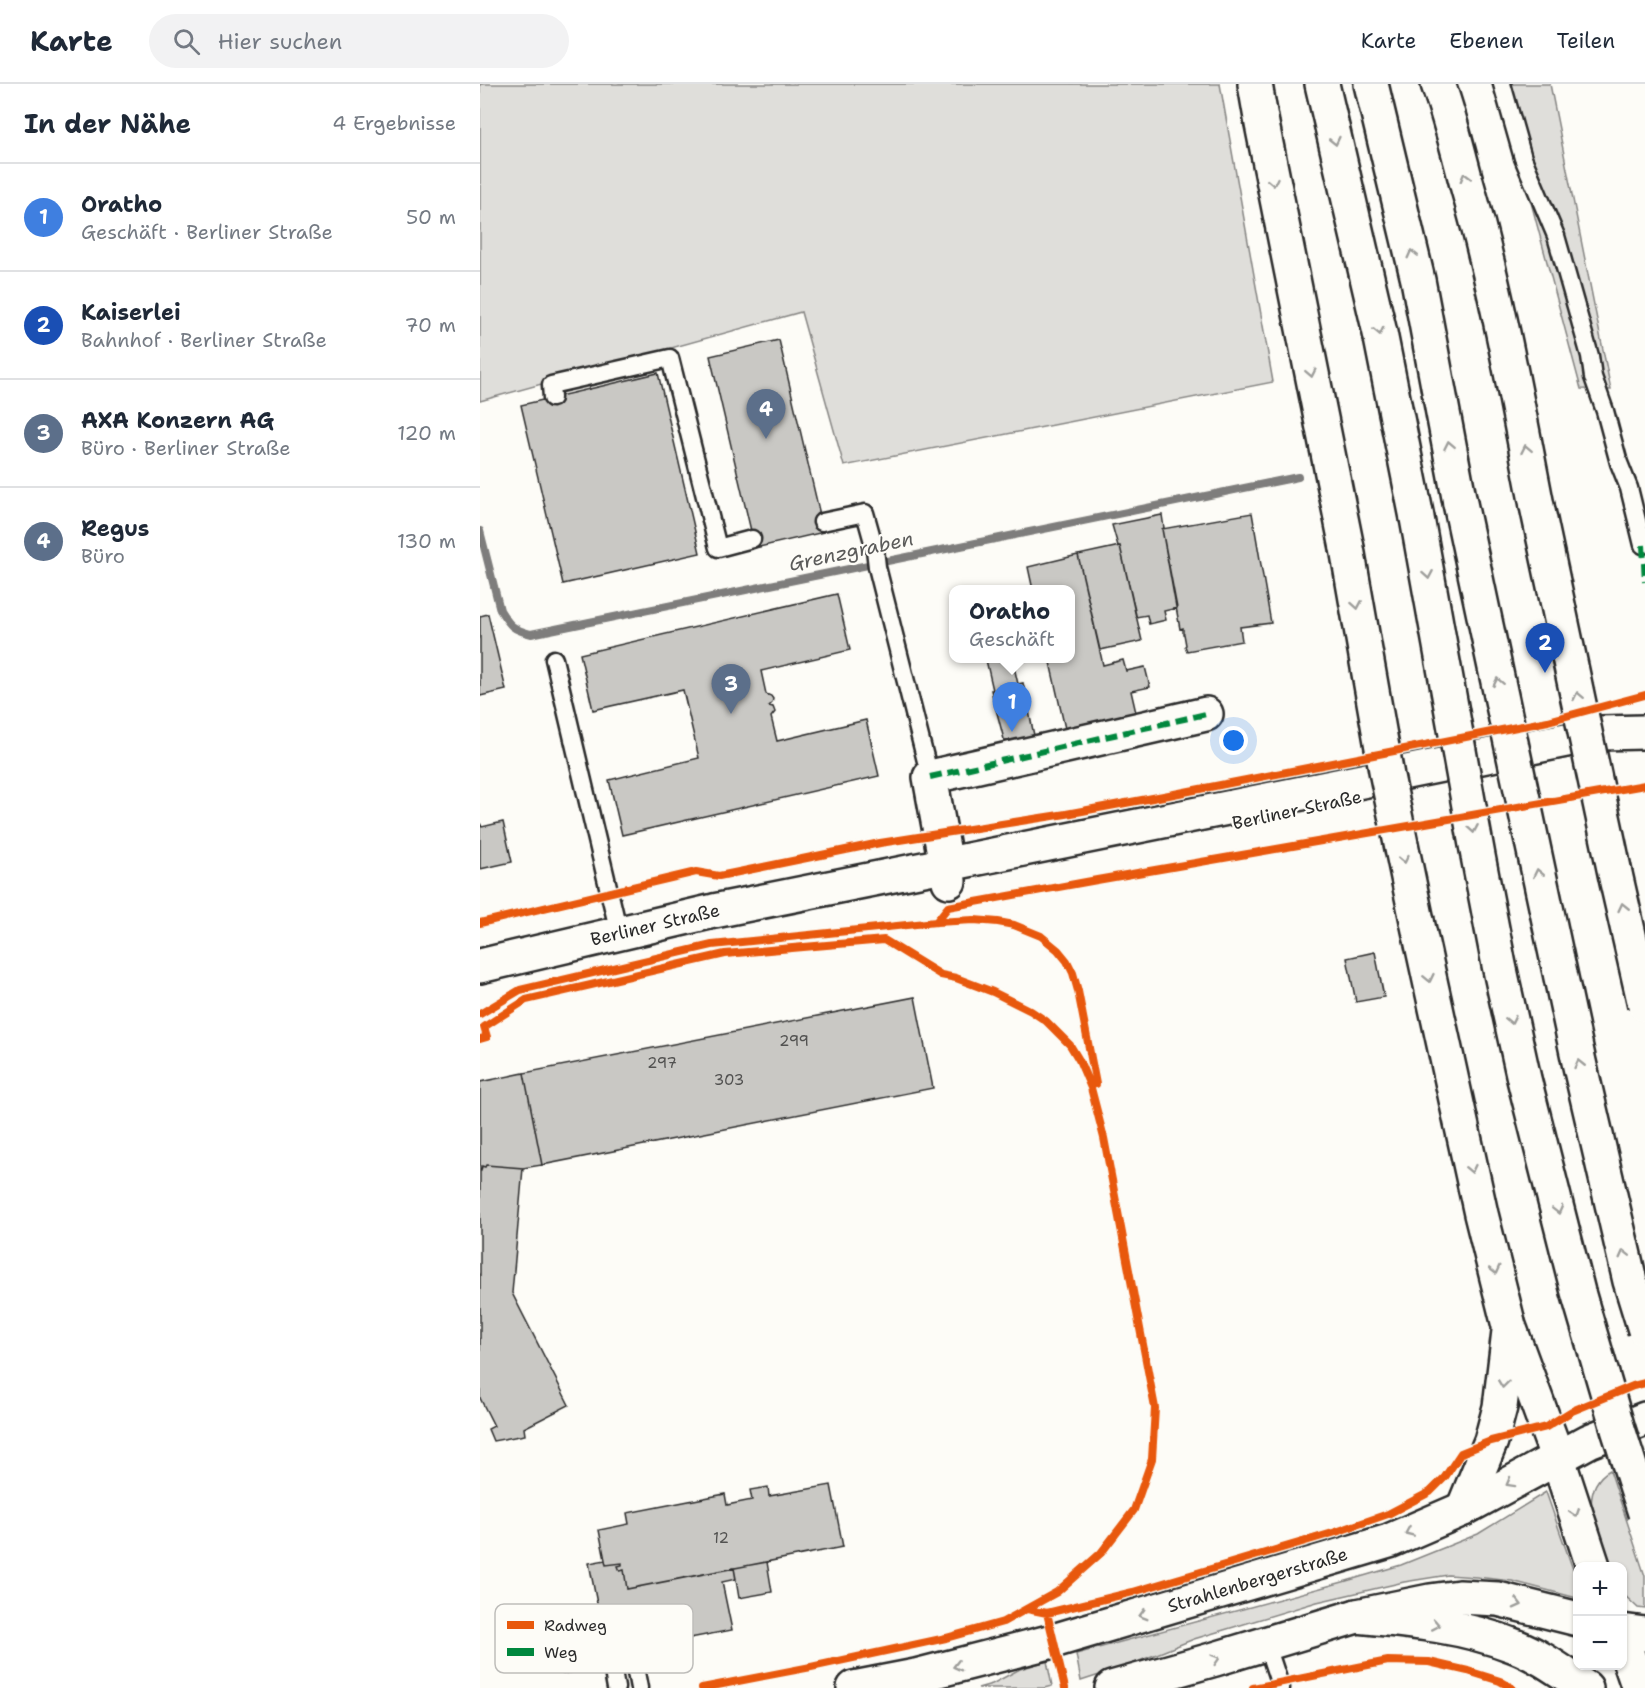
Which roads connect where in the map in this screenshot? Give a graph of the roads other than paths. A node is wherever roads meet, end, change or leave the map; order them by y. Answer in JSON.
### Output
{"nodes":[{"id":1,"x":1256,"y":84,"type":"edge"},
{"id":2,"x":1322,"y":84,"type":"edge"},
{"id":3,"x":1371,"y":84,"type":"edge"},
{"id":4,"x":1438,"y":84,"type":"edge"},
{"id":5,"x":1502,"y":84,"type":"edge"},
{"id":6,"x":552,"y":398,"type":"dead end"},
{"id":7,"x":822,"y":522,"type":"dead end"},
{"id":8,"x":753,"y":538,"type":"dead end"},
{"id":9,"x":1643,"y":544,"type":"dead end"},
{"id":10,"x":554,"y":659,"type":"dead end"},
{"id":11,"x":1206,"y":714,"type":"dead end"},
{"id":12,"x":1645,"y":732,"type":"edge"},
{"id":13,"x":930,"y":777,"type":"junction"},
{"id":14,"x":947,"y":873,"type":"junction"},
{"id":15,"x":619,"y":933,"type":"junction"},
{"id":16,"x":480,"y":966,"type":"edge"},
{"id":17,"x":1645,"y":1005,"type":"edge"},
{"id":18,"x":1509,"y":1326,"type":"junction"},
{"id":19,"x":1645,"y":1330,"type":"edge"},
{"id":20,"x":1645,"y":1419,"type":"edge"},
{"id":21,"x":1558,"y":1459,"type":"junction"},
{"id":22,"x":1463,"y":1509,"type":"junction"},
{"id":23,"x":1645,"y":1513,"type":"edge"},
{"id":24,"x":1592,"y":1562,"type":"edge"},
{"id":25,"x":1357,"y":1616,"type":"junction"},
{"id":26,"x":1573,"y":1618,"type":"edge"},
{"id":27,"x":1627,"y":1632,"type":"edge"},
{"id":28,"x":1645,"y":1634,"type":"edge"},
{"id":29,"x":1266,"y":1643,"type":"junction"},
{"id":30,"x":1627,"y":1651,"type":"edge"},
{"id":31,"x":613,"y":1673,"type":"edge"},
{"id":32,"x":636,"y":1673,"type":"edge"},
{"id":33,"x":616,"y":1688,"type":"edge"},
{"id":34,"x":639,"y":1688,"type":"edge"},
{"id":35,"x":854,"y":1688,"type":"edge"},
{"id":36,"x":1112,"y":1688,"type":"edge"},
{"id":37,"x":1281,"y":1688,"type":"edge"},
{"id":38,"x":1586,"y":1688,"type":"edge"},
{"id":39,"x":1639,"y":1688,"type":"edge"}],
"edges":[{"from":1,"to":18,"type":"main road","one_way":true,"bridge":true},
{"from":2,"to":23,"type":"main road","one_way":true,"bridge":true},
{"from":19,"to":3,"type":"main road","one_way":true,"bridge":true},
{"from":17,"to":4,"type":"main road","one_way":true,"bridge":true},
{"from":5,"to":9,"type":"lane"},
{"from":6,"to":8,"type":"lane"},
{"from":7,"to":13,"type":"lane"},
{"from":10,"to":15,"type":"lane"},
{"from":11,"to":13,"type":"main road"},
{"from":12,"to":14,"type":"main road","name":"Berliner Straße"},
{"from":13,"to":14,"type":"main road"},
{"from":14,"to":15,"type":"main road","name":"Berliner Straße"},
{"from":15,"to":16,"type":"main road","name":"Berliner Straße"},
{"from":18,"to":21,"type":"main road"},
{"from":18,"to":22,"type":"main road","one_way":true},
{"from":20,"to":21,"type":"main road","name":"Strahlenbergerstraße"},
{"from":21,"to":22,"type":"main road","name":"Strahlenbergerstraße","one_way":true},
{"from":21,"to":24,"type":"main road","one_way":true},
{"from":22,"to":35,"type":"main road","name":"Strahlenbergerstraße","one_way":true},
{"from":25,"to":26,"type":"main road","one_way":true},
{"from":25,"to":29,"type":"main road"},
{"from":25,"to":38,"type":"main road","one_way":true},
{"from":27,"to":28,"type":"main road"},
{"from":36,"to":29,"type":"main road","one_way":true},
{"from":29,"to":37,"type":"lane"},
{"from":30,"to":39,"type":"main road"},
{"from":31,"to":33,"type":"lane"},
{"from":32,"to":34,"type":"lane"}]}
